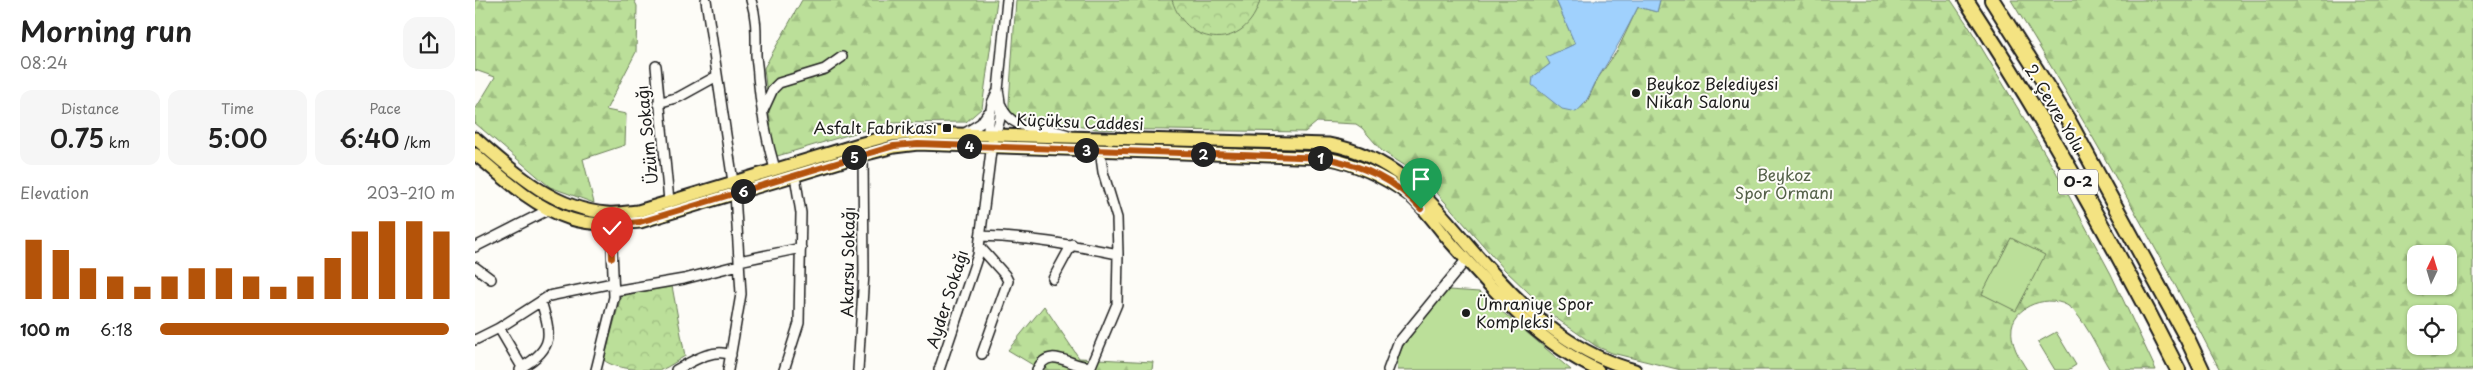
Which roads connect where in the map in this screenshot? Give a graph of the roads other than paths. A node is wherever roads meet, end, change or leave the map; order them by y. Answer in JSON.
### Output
{"nodes":[{"id":1,"x":705,"y":0,"type":"edge"},
{"id":2,"x":751,"y":0,"type":"edge"},
{"id":3,"x":1007,"y":0,"type":"edge"},
{"id":4,"x":1966,"y":0,"type":"edge"},
{"id":5,"x":1992,"y":0,"type":"edge"},
{"id":6,"x":842,"y":57,"type":"dead end"},
{"id":7,"x":655,"y":66,"type":"dead end"},
{"id":8,"x":717,"y":76,"type":"junction"},
{"id":9,"x":658,"y":103,"type":"junction"},
{"id":10,"x":996,"y":103,"type":"junction"},
{"id":11,"x":762,"y":113,"type":"junction"},
{"id":12,"x":963,"y":134,"type":"junction"},
{"id":13,"x":1076,"y":138,"type":"junction"},
{"id":14,"x":992,"y":141,"type":"junction"},
{"id":15,"x":1148,"y":146,"type":"junction"},
{"id":16,"x":477,"y":148,"type":"edge"},
{"id":17,"x":1100,"y":150,"type":"junction"},
{"id":18,"x":863,"y":155,"type":"junction"},
{"id":19,"x":791,"y":164,"type":"junction"},
{"id":20,"x":777,"y":175,"type":"junction"},
{"id":21,"x":795,"y":176,"type":"junction"},
{"id":22,"x":734,"y":188,"type":"junction"},
{"id":23,"x":559,"y":200,"type":"junction"},
{"id":24,"x":669,"y":201,"type":"junction"},
{"id":25,"x":550,"y":209,"type":"junction"},
{"id":26,"x":611,"y":219,"type":"junction"},
{"id":27,"x":981,"y":236,"type":"junction"},
{"id":28,"x":1072,"y":244,"type":"junction"},
{"id":29,"x":979,"y":246,"type":"junction"},
{"id":30,"x":475,"y":247,"type":"edge"},
{"id":31,"x":801,"y":248,"type":"junction"},
{"id":32,"x":1118,"y":254,"type":"junction"},
{"id":33,"x":1470,"y":256,"type":"junction"},
{"id":34,"x":739,"y":263,"type":"junction"},
{"id":35,"x":475,"y":267,"type":"edge"},
{"id":36,"x":491,"y":279,"type":"dead end"},
{"id":37,"x":1053,"y":280,"type":"dead end"},
{"id":38,"x":614,"y":287,"type":"junction"},
{"id":39,"x":541,"y":301,"type":"junction"},
{"id":40,"x":499,"y":328,"type":"junction"},
{"id":41,"x":475,"y":340,"type":"edge"},
{"id":42,"x":982,"y":354,"type":"dead end"},
{"id":43,"x":731,"y":355,"type":"junction"},
{"id":44,"x":1602,"y":367,"type":"edge"},
{"id":45,"x":521,"y":369,"type":"edge"},
{"id":46,"x":598,"y":370,"type":"edge"},
{"id":47,"x":676,"y":370,"type":"edge"},
{"id":48,"x":728,"y":370,"type":"edge"},
{"id":49,"x":784,"y":370,"type":"edge"},
{"id":50,"x":858,"y":370,"type":"edge"},
{"id":51,"x":939,"y":370,"type":"edge"},
{"id":52,"x":1037,"y":370,"type":"edge"},
{"id":53,"x":1388,"y":370,"type":"edge"},
{"id":54,"x":1635,"y":370,"type":"edge"},
{"id":55,"x":2178,"y":370,"type":"edge"},
{"id":56,"x":2202,"y":370,"type":"edge"}],
"edges":[{"from":1,"to":8,"type":"street"},
{"from":2,"to":11,"type":"street"},
{"from":3,"to":10,"type":"street"},
{"from":4,"to":55,"type":"highway","name":"2. Çevre Yolu","number":"O-2"},
{"from":5,"to":56,"type":"highway","name":"2. Çevre Yolu","number":"O-2"},
{"from":6,"to":11,"type":"street"},
{"from":7,"to":9,"type":"street","name":"Üzüm Sokağı"},
{"from":8,"to":9,"type":"street"},
{"from":8,"to":22,"type":"street"},
{"from":9,"to":24,"type":"street","name":"Üzüm Sokağı"},
{"from":10,"to":12,"type":"street"},
{"from":10,"to":13,"type":"street"},
{"from":10,"to":14,"type":"street","name":"Ayder Sokağı"},
{"from":11,"to":20,"type":"street"},
{"from":12,"to":14,"type":"main road","name":"Küçüksu Caddesi"},
{"from":12,"to":19,"type":"main road","name":"Küçüksu Caddesi"},
{"from":13,"to":14,"type":"main road","name":"Küçüksu Caddesi"},
{"from":13,"to":15,"type":"main road","name":"Küçüksu Caddesi"},
{"from":14,"to":17,"type":"main road","name":"Küçüksu Caddesi"},
{"from":14,"to":18,"type":"main road","name":"Küçüksu Caddesi"},
{"from":14,"to":27,"type":"street","name":"Ayder Sokağı"},
{"from":15,"to":17,"type":"main road","name":"Küçüksu Caddesi"},
{"from":15,"to":33,"type":"main road","name":"Küçüksu Caddesi"},
{"from":16,"to":23,"type":"main road","name":"Küçüksu Caddesi"},
{"from":16,"to":25,"type":"main road","name":"Küçüksu Caddesi"},
{"from":17,"to":32,"type":"street"},
{"from":18,"to":21,"type":"main road","name":"Küçüksu Caddesi"},
{"from":18,"to":50,"type":"street","name":"Akarsu Sokağı"},
{"from":19,"to":20,"type":"main road","name":"Küçüksu Caddesi"},
{"from":19,"to":21,"type":"main road"},
{"from":20,"to":21,"type":"main road","name":"Küçüksu Caddesi"},
{"from":20,"to":22,"type":"main road","name":"Küçüksu Caddesi"},
{"from":21,"to":31,"type":"street"},
{"from":22,"to":24,"type":"main road","name":"Küçüksu Caddesi"},
{"from":22,"to":26,"type":"main road","name":"Küçüksu Caddesi"},
{"from":22,"to":34,"type":"street"},
{"from":23,"to":25,"type":"main road"},
{"from":23,"to":26,"type":"main road","name":"Küçüksu Caddesi"},
{"from":24,"to":26,"type":"main road","name":"Küçüksu Caddesi"},
{"from":25,"to":26,"type":"main road","name":"Küçüksu Caddesi"},
{"from":25,"to":30,"type":"street"},
{"from":26,"to":38,"type":"street"},
{"from":27,"to":28,"type":"street"},
{"from":27,"to":29,"type":"street","name":"Ayder Sokağı"},
{"from":28,"to":32,"type":"street"},
{"from":28,"to":37,"type":"street"},
{"from":29,"to":42,"type":"street"},
{"from":29,"to":51,"type":"street","name":"Ayder Sokağı"},
{"from":31,"to":34,"type":"street"},
{"from":31,"to":49,"type":"street"},
{"from":32,"to":52,"type":"street"},
{"from":33,"to":44,"type":"main road","name":"Küçüksu Caddesi"},
{"from":33,"to":53,"type":"street"},
{"from":34,"to":38,"type":"street"},
{"from":34,"to":43,"type":"street"},
{"from":35,"to":36,"type":"street"},
{"from":38,"to":39,"type":"street"},
{"from":38,"to":46,"type":"street"},
{"from":39,"to":40,"type":"street"},
{"from":39,"to":45,"type":"street"},
{"from":40,"to":41,"type":"street"},
{"from":40,"to":45,"type":"street"},
{"from":43,"to":47,"type":"street"},
{"from":43,"to":48,"type":"street"},
{"from":44,"to":54,"type":"main road","name":"Küçüksu Caddesi"}]}
